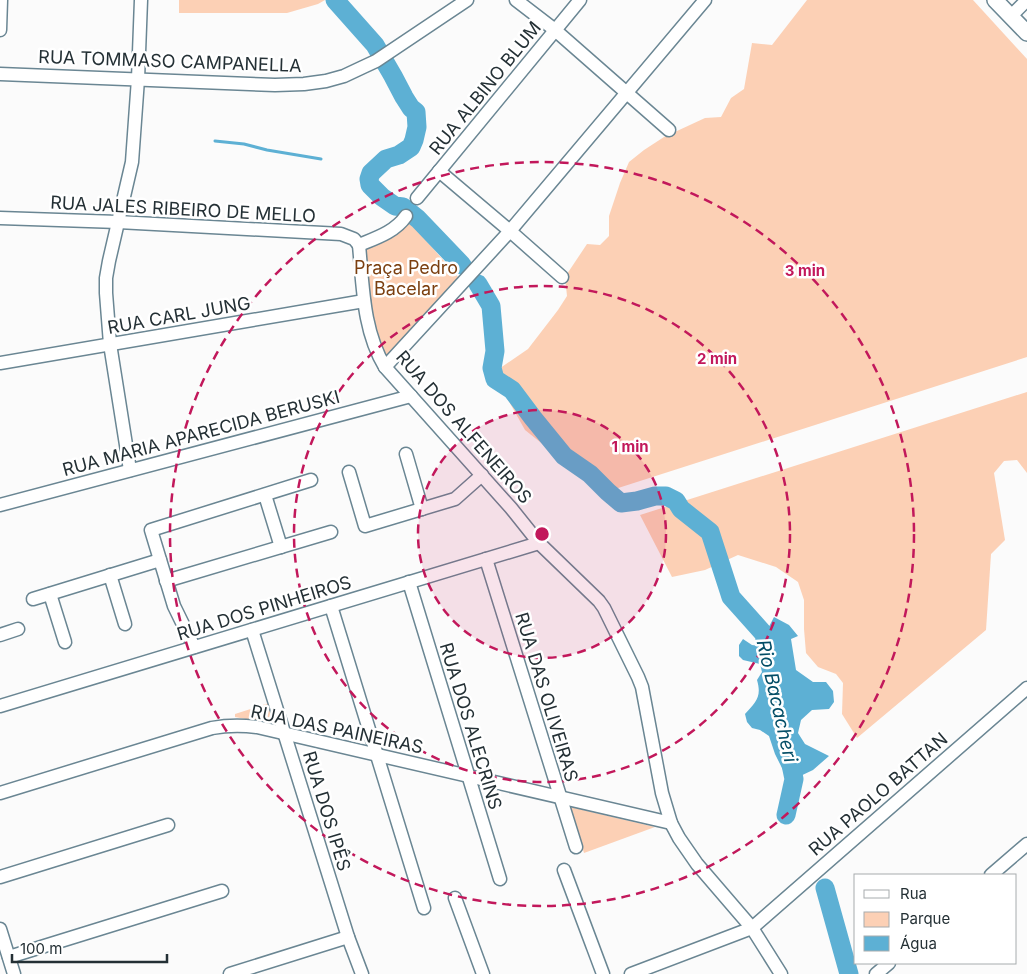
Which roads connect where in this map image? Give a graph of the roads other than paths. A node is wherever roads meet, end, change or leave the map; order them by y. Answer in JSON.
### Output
{"nodes":[{"id":1,"x":1,"y":0,"type":"edge"},
{"id":2,"x":142,"y":0,"type":"edge"},
{"id":3,"x":467,"y":0,"type":"edge"},
{"id":4,"x":516,"y":0,"type":"edge"},
{"id":5,"x":580,"y":0,"type":"edge"},
{"id":6,"x":705,"y":0,"type":"edge"},
{"id":7,"x":995,"y":0,"type":"edge"},
{"id":8,"x":1027,"y":0,"type":"edge"},
{"id":9,"x":1010,"y":16,"type":"junction"},
{"id":10,"x":0,"y":30,"type":"edge"},
{"id":11,"x":555,"y":30,"type":"junction"},
{"id":12,"x":1027,"y":33,"type":"edge"},
{"id":13,"x":0,"y":74,"type":"edge"},
{"id":14,"x":138,"y":79,"type":"junction"},
{"id":15,"x":627,"y":92,"type":"junction"},
{"id":16,"x":670,"y":130,"type":"dead end"},
{"id":17,"x":439,"y":171,"type":"junction"},
{"id":18,"x":418,"y":198,"type":"dead end"},
{"id":19,"x":406,"y":216,"type":"dead end"},
{"id":20,"x":0,"y":218,"type":"edge"},
{"id":21,"x":118,"y":222,"type":"junction"},
{"id":22,"x":510,"y":230,"type":"junction"},
{"id":23,"x":359,"y":245,"type":"junction"},
{"id":24,"x":562,"y":277,"type":"dead end"},
{"id":25,"x":364,"y":302,"type":"junction"},
{"id":26,"x":110,"y":344,"type":"junction"},
{"id":27,"x":0,"y":363,"type":"edge"},
{"id":28,"x":385,"y":367,"type":"junction"},
{"id":29,"x":411,"y":396,"type":"junction"},
{"id":30,"x":406,"y":454,"type":"dead end"},
{"id":31,"x":130,"y":470,"type":"junction"},
{"id":32,"x":349,"y":472,"type":"dead end"},
{"id":33,"x":482,"y":475,"type":"junction"},
{"id":34,"x":311,"y":480,"type":"dead end"},
{"id":35,"x":265,"y":494,"type":"junction"},
{"id":36,"x":0,"y":505,"type":"edge"},
{"id":37,"x":422,"y":509,"type":"junction"},
{"id":38,"x":331,"y":532,"type":"dead end"},
{"id":39,"x":539,"y":543,"type":"junction"},
{"id":40,"x":281,"y":547,"type":"junction"},
{"id":41,"x":486,"y":559,"type":"junction"},
{"id":42,"x":160,"y":560,"type":"junction"},
{"id":43,"x":110,"y":576,"type":"junction"},
{"id":44,"x":166,"y":581,"type":"junction"},
{"id":45,"x":409,"y":582,"type":"junction"},
{"id":46,"x":50,"y":594,"type":"junction"},
{"id":47,"x":34,"y":599,"type":"dead end"},
{"id":48,"x":331,"y":606,"type":"junction"},
{"id":49,"x":125,"y":624,"type":"dead end"},
{"id":50,"x":18,"y":630,"type":"dead end"},
{"id":51,"x":252,"y":630,"type":"junction"},
{"id":52,"x":0,"y":633,"type":"edge"},
{"id":53,"x":65,"y":642,"type":"dead end"},
{"id":54,"x":194,"y":647,"type":"junction"},
{"id":55,"x":1026,"y":691,"type":"edge"},
{"id":56,"x":0,"y":706,"type":"edge"},
{"id":57,"x":284,"y":733,"type":"junction"},
{"id":58,"x":377,"y":755,"type":"junction"},
{"id":59,"x":468,"y":776,"type":"junction"},
{"id":60,"x":0,"y":793,"type":"edge"},
{"id":61,"x":560,"y":797,"type":"junction"},
{"id":62,"x":671,"y":823,"type":"junction"},
{"id":63,"x":168,"y":825,"type":"dead end"},
{"id":64,"x":576,"y":846,"type":"dead end"},
{"id":65,"x":1026,"y":848,"type":"edge"},
{"id":66,"x":564,"y":870,"type":"dead end"},
{"id":67,"x":992,"y":874,"type":"edge"},
{"id":68,"x":0,"y":877,"type":"edge"},
{"id":69,"x":500,"y":879,"type":"dead end"},
{"id":70,"x":222,"y":891,"type":"dead end"},
{"id":71,"x":455,"y":898,"type":"dead end"},
{"id":72,"x":424,"y":908,"type":"dead end"},
{"id":73,"x":752,"y":928,"type":"junction"},
{"id":74,"x":0,"y":929,"type":"edge"},
{"id":75,"x":348,"y":938,"type":"junction"},
{"id":76,"x":9,"y":957,"type":"junction"},
{"id":77,"x":888,"y":964,"type":"edge"},
{"id":78,"x":235,"y":973,"type":"edge"},
{"id":79,"x":14,"y":974,"type":"edge"},
{"id":80,"x":362,"y":974,"type":"edge"},
{"id":81,"x":483,"y":974,"type":"edge"},
{"id":82,"x":603,"y":974,"type":"edge"},
{"id":83,"x":631,"y":974,"type":"edge"},
{"id":84,"x":780,"y":974,"type":"edge"},
{"id":85,"x":876,"y":974,"type":"edge"}],
"edges":[{"from":1,"to":10,"type":"street"},
{"from":2,"to":14,"type":"street"},
{"from":3,"to":14,"type":"street","name":"RUA TOMMASO CAMPANELLA"},
{"from":4,"to":11,"type":"street"},
{"from":5,"to":11,"type":"street","name":"RUA ALBINO BLUM"},
{"from":6,"to":15,"type":"street"},
{"from":7,"to":9,"type":"main road"},
{"from":8,"to":9,"type":"street"},
{"from":9,"to":12,"type":"main road"},
{"from":11,"to":15,"type":"street"},
{"from":11,"to":17,"type":"street","name":"RUA ALBINO BLUM"},
{"from":13,"to":14,"type":"street","name":"RUA TOMMASO CAMPANELLA"},
{"from":14,"to":21,"type":"street"},
{"from":15,"to":16,"type":"street"},
{"from":15,"to":22,"type":"street"},
{"from":17,"to":18,"type":"street","name":"RUA ALBINO BLUM"},
{"from":17,"to":22,"type":"street"},
{"from":19,"to":23,"type":"street"},
{"from":20,"to":21,"type":"street","name":"RUA JALES RIBEIRO DE MELLO"},
{"from":21,"to":23,"type":"street","name":"RUA JALES RIBEIRO DE MELLO"},
{"from":21,"to":26,"type":"street"},
{"from":22,"to":24,"type":"street"},
{"from":22,"to":28,"type":"street"},
{"from":23,"to":25,"type":"street","name":"RUA DOS ALFENEIROS"},
{"from":25,"to":26,"type":"street","name":"RUA CARL JUNG"},
{"from":25,"to":28,"type":"street","name":"RUA DOS ALFENEIROS"},
{"from":26,"to":27,"type":"street","name":"RUA CARL JUNG"},
{"from":26,"to":31,"type":"street"},
{"from":28,"to":29,"type":"street","name":"RUA DOS ALFENEIROS"},
{"from":29,"to":31,"type":"street","name":"RUA MARIA APARECIDA BERUSKI"},
{"from":29,"to":33,"type":"street","name":"RUA DOS ALFENEIROS"},
{"from":30,"to":37,"type":"street"},
{"from":31,"to":36,"type":"street","name":"RUA MARIA APARECIDA BERUSKI"},
{"from":32,"to":37,"type":"street"},
{"from":33,"to":37,"type":"street"},
{"from":33,"to":39,"type":"street","name":"RUA DOS ALFENEIROS"},
{"from":34,"to":35,"type":"street"},
{"from":35,"to":40,"type":"street"},
{"from":35,"to":42,"type":"street"},
{"from":38,"to":40,"type":"street"},
{"from":39,"to":41,"type":"street","name":"RUA DOS PINHEIROS"},
{"from":39,"to":62,"type":"street","name":"RUA DOS ALFENEIROS"},
{"from":40,"to":44,"type":"street"},
{"from":41,"to":45,"type":"street","name":"RUA DOS PINHEIROS"},
{"from":41,"to":61,"type":"street","name":"RUA DAS OLIVEIRAS"},
{"from":42,"to":43,"type":"street"},
{"from":42,"to":44,"type":"street"},
{"from":43,"to":46,"type":"street"},
{"from":43,"to":49,"type":"street"},
{"from":44,"to":54,"type":"street"},
{"from":45,"to":48,"type":"street","name":"RUA DOS PINHEIROS"},
{"from":45,"to":59,"type":"street","name":"RUA DOS ALECRINS"},
{"from":46,"to":47,"type":"street"},
{"from":46,"to":53,"type":"street"},
{"from":48,"to":51,"type":"street","name":"RUA DOS PINHEIROS"},
{"from":48,"to":58,"type":"street"},
{"from":50,"to":52,"type":"street"},
{"from":51,"to":54,"type":"street","name":"RUA DOS PINHEIROS"},
{"from":51,"to":57,"type":"street","name":"RUA DOS IPÊS"},
{"from":54,"to":56,"type":"street","name":"RUA DOS PINHEIROS"},
{"from":55,"to":73,"type":"street","name":"RUA PAOLO BATTAN"},
{"from":57,"to":58,"type":"street","name":"RUA DAS PAINEIRAS"},
{"from":57,"to":60,"type":"street","name":"RUA DAS PAINEIRAS"},
{"from":57,"to":75,"type":"street","name":"RUA DOS IPÊS"},
{"from":58,"to":59,"type":"street","name":"RUA DAS PAINEIRAS"},
{"from":58,"to":72,"type":"street"},
{"from":59,"to":61,"type":"street","name":"RUA DAS PAINEIRAS"},
{"from":59,"to":69,"type":"street","name":"RUA DOS ALECRINS"},
{"from":61,"to":62,"type":"street","name":"RUA DAS PAINEIRAS"},
{"from":61,"to":64,"type":"street","name":"RUA DAS OLIVEIRAS"},
{"from":62,"to":73,"type":"street","name":"RUA DOS ALFENEIROS"},
{"from":63,"to":68,"type":"street"},
{"from":65,"to":67,"type":"street"},
{"from":66,"to":82,"type":"street"},
{"from":70,"to":76,"type":"street"},
{"from":71,"to":81,"type":"street"},
{"from":73,"to":83,"type":"street"},
{"from":73,"to":84,"type":"street","name":"RUA DOS ALFENEIROS"},
{"from":74,"to":76,"type":"street"},
{"from":75,"to":78,"type":"street"},
{"from":75,"to":80,"type":"street","name":"RUA DOS IPÊS"},
{"from":76,"to":79,"type":"street"},
{"from":77,"to":85,"type":"street"}]}
